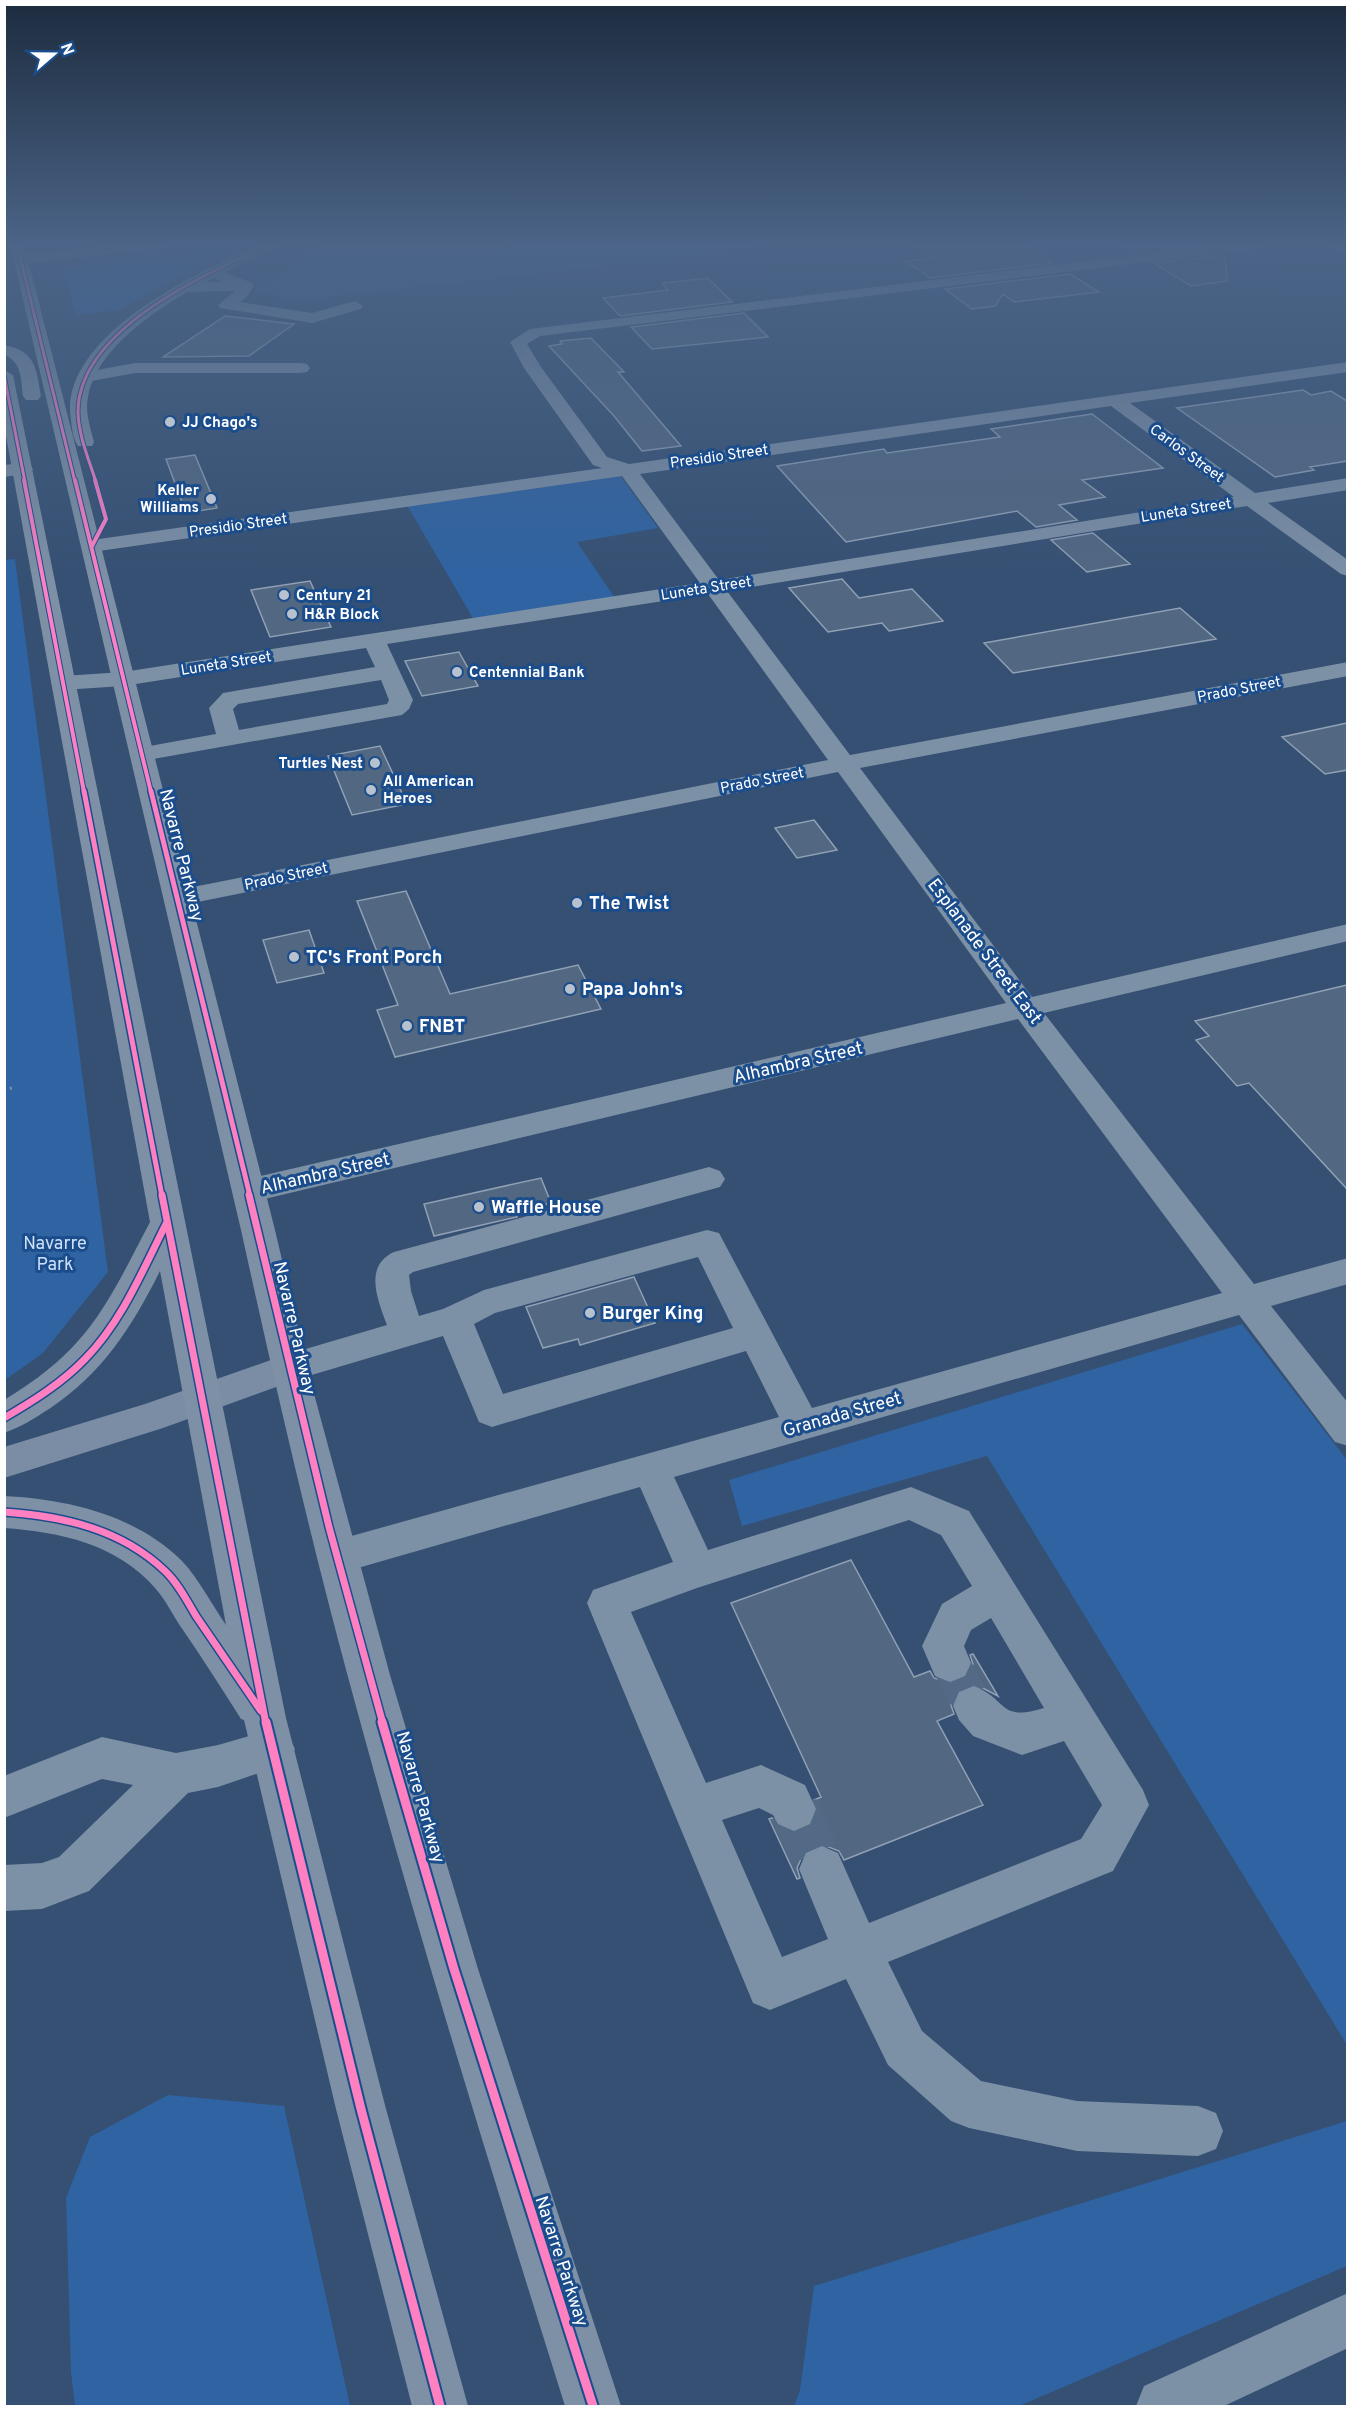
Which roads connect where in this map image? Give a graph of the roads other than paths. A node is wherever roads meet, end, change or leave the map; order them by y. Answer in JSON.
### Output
{"nodes":[{"id":1,"x":22,"y":357,"type":"edge"},
{"id":2,"x":44,"y":357,"type":"edge"},
{"id":3,"x":99,"y":357,"type":"edge"},
{"id":4,"x":104,"y":357,"type":"edge"},
{"id":5,"x":526,"y":357,"type":"edge"},
{"id":6,"x":1347,"y":367,"type":"edge"},
{"id":7,"x":135,"y":368,"type":"junction"},
{"id":8,"x":301,"y":368,"type":"dead end"},
{"id":9,"x":4,"y":375,"type":"edge"},
{"id":10,"x":86,"y":377,"type":"junction"},
{"id":11,"x":1114,"y":400,"type":"junction"},
{"id":12,"x":36,"y":413,"type":"dead end"},
{"id":13,"x":46,"y":431,"type":"dead end"},
{"id":14,"x":68,"y":454,"type":"junction"},
{"id":15,"x":627,"y":469,"type":"junction"},
{"id":16,"x":14,"y":470,"type":"edge"},
{"id":17,"x":1347,"y":483,"type":"edge"},
{"id":18,"x":1250,"y":499,"type":"junction"},
{"id":19,"x":92,"y":546,"type":"junction"},
{"id":20,"x":1347,"y":570,"type":"edge"},
{"id":21,"x":714,"y":587,"type":"junction"},
{"id":22,"x":374,"y":640,"type":"junction"},
{"id":23,"x":1347,"y":669,"type":"edge"},
{"id":24,"x":388,"y":672,"type":"junction"},
{"id":25,"x":123,"y":679,"type":"junction"},
{"id":26,"x":63,"y":683,"type":"junction"},
{"id":27,"x":230,"y":739,"type":"junction"},
{"id":28,"x":141,"y":754,"type":"junction"},
{"id":29,"x":843,"y":764,"type":"junction"},
{"id":30,"x":178,"y":898,"type":"junction"},
{"id":31,"x":1347,"y":932,"type":"edge"},
{"id":32,"x":1027,"y":1008,"type":"junction"},
{"id":33,"x":709,"y":1179,"type":"dead end"},
{"id":34,"x":248,"y":1191,"type":"junction"},
{"id":35,"x":167,"y":1222,"type":"junction"},
{"id":36,"x":1347,"y":1271,"type":"edge"},
{"id":37,"x":1245,"y":1299,"type":"junction"},
{"id":38,"x":454,"y":1319,"type":"junction"},
{"id":39,"x":408,"y":1334,"type":"junction"},
{"id":40,"x":755,"y":1335,"type":"junction"},
{"id":41,"x":288,"y":1368,"type":"junction"},
{"id":42,"x":202,"y":1399,"type":"junction"},
{"id":43,"x":4,"y":1418,"type":"edge"},
{"id":44,"x":802,"y":1425,"type":"junction"},
{"id":45,"x":1347,"y":1431,"type":"edge"},
{"id":46,"x":4,"y":1463,"type":"edge"},
{"id":47,"x":651,"y":1468,"type":"junction"},
{"id":48,"x":4,"y":1512,"type":"edge"},
{"id":49,"x":337,"y":1557,"type":"junction"},
{"id":50,"x":697,"y":1571,"type":"junction"},
{"id":51,"x":998,"y":1592,"type":"junction"},
{"id":52,"x":950,"y":1663,"type":"tunnel mouth"},
{"id":53,"x":974,"y":1706,"type":"tunnel mouth"},
{"id":54,"x":1074,"y":1718,"type":"junction"},
{"id":55,"x":269,"y":1733,"type":"junction"},
{"id":56,"x":176,"y":1774,"type":"junction"},
{"id":57,"x":4,"y":1797,"type":"edge"},
{"id":58,"x":694,"y":1808,"type":"junction"},
{"id":59,"x":794,"y":1809,"type":"tunnel mouth"},
{"id":60,"x":822,"y":1869,"type":"tunnel mouth"},
{"id":61,"x":4,"y":1888,"type":"edge"},
{"id":62,"x":857,"y":1951,"type":"junction"},
{"id":63,"x":1198,"y":2131,"type":"dead end"},
{"id":64,"x":1347,"y":2320,"type":"edge"},
{"id":65,"x":440,"y":2406,"type":"edge"},
{"id":66,"x":593,"y":2406,"type":"edge"},
{"id":67,"x":1164,"y":2406,"type":"edge"}],
"edges":[{"from":1,"to":12,"type":"highway"},
{"from":2,"to":14,"type":"highway","name":"Navarre Parkway"},
{"from":3,"to":10,"type":"highway"},
{"from":4,"to":7,"type":"street"},
{"from":5,"to":15,"type":"street"},
{"from":6,"to":11,"type":"street","name":"Presidio Street"},
{"from":7,"to":8,"type":"street"},
{"from":7,"to":10,"type":"street"},
{"from":9,"to":16,"type":"highway"},
{"from":10,"to":19,"type":"highway"},
{"from":11,"to":15,"type":"street","name":"Presidio Street"},
{"from":11,"to":18,"type":"street","name":"Carlos Street"},
{"from":13,"to":14,"type":"highway"},
{"from":14,"to":19,"type":"highway","name":"Navarre Parkway"},
{"from":15,"to":19,"type":"street","name":"Presidio Street"},
{"from":15,"to":21,"type":"street","name":"Esplanade Street East"},
{"from":16,"to":26,"type":"highway"},
{"from":17,"to":18,"type":"street","name":"Luneta Street"},
{"from":18,"to":20,"type":"street","name":"Carlos Street"},
{"from":18,"to":21,"type":"street","name":"Luneta Street"},
{"from":19,"to":25,"type":"highway","name":"Navarre Parkway"},
{"from":21,"to":22,"type":"street","name":"Luneta Street"},
{"from":21,"to":29,"type":"street","name":"Esplanade Street East"},
{"from":22,"to":24,"type":"street"},
{"from":22,"to":25,"type":"street","name":"Luneta Street"},
{"from":23,"to":29,"type":"street","name":"Prado Street"},
{"from":24,"to":27,"type":"street"},
{"from":24,"to":27,"type":"street"},
{"from":25,"to":26,"type":"street","name":"Luneta Street"},
{"from":25,"to":28,"type":"highway","name":"Navarre Parkway"},
{"from":26,"to":35,"type":"highway"},
{"from":27,"to":28,"type":"street"},
{"from":28,"to":30,"type":"highway","name":"Navarre Parkway"},
{"from":29,"to":30,"type":"street","name":"Prado Street"},
{"from":29,"to":32,"type":"street","name":"Esplanade Street East"},
{"from":30,"to":34,"type":"highway","name":"Navarre Parkway"},
{"from":31,"to":32,"type":"street","name":"Alhambra Street"},
{"from":32,"to":34,"type":"street","name":"Alhambra Street"},
{"from":32,"to":37,"type":"street","name":"Esplanade Street East"},
{"from":33,"to":39,"type":"street"},
{"from":34,"to":41,"type":"highway","name":"Navarre Parkway"},
{"from":35,"to":42,"type":"highway"},
{"from":35,"to":43,"type":"highway"},
{"from":36,"to":37,"type":"street","name":"Granada Street"},
{"from":37,"to":44,"type":"street","name":"Granada Street"},
{"from":37,"to":45,"type":"street","name":"Esplanade Street East"},
{"from":38,"to":39,"type":"street"},
{"from":38,"to":40,"type":"street"},
{"from":38,"to":40,"type":"street"},
{"from":39,"to":41,"type":"street"},
{"from":40,"to":44,"type":"street"},
{"from":41,"to":42,"type":"main road"},
{"from":41,"to":49,"type":"highway","name":"Navarre Parkway"},
{"from":42,"to":46,"type":"main road"},
{"from":42,"to":55,"type":"highway"},
{"from":44,"to":47,"type":"street","name":"Granada Street"},
{"from":47,"to":49,"type":"street","name":"Granada Street"},
{"from":47,"to":50,"type":"street"},
{"from":48,"to":55,"type":"highway"},
{"from":49,"to":66,"type":"highway","name":"Navarre Parkway"},
{"from":50,"to":51,"type":"street"},
{"from":50,"to":58,"type":"street"},
{"from":51,"to":52,"type":"street"},
{"from":51,"to":54,"type":"street"},
{"from":53,"to":54,"type":"street"},
{"from":54,"to":62,"type":"street"},
{"from":55,"to":56,"type":"street"},
{"from":55,"to":65,"type":"highway"},
{"from":56,"to":57,"type":"street"},
{"from":56,"to":61,"type":"street"},
{"from":58,"to":59,"type":"street"},
{"from":58,"to":62,"type":"street"},
{"from":60,"to":62,"type":"street"},
{"from":62,"to":63,"type":"street"},
{"from":64,"to":67,"type":"street"}]}
